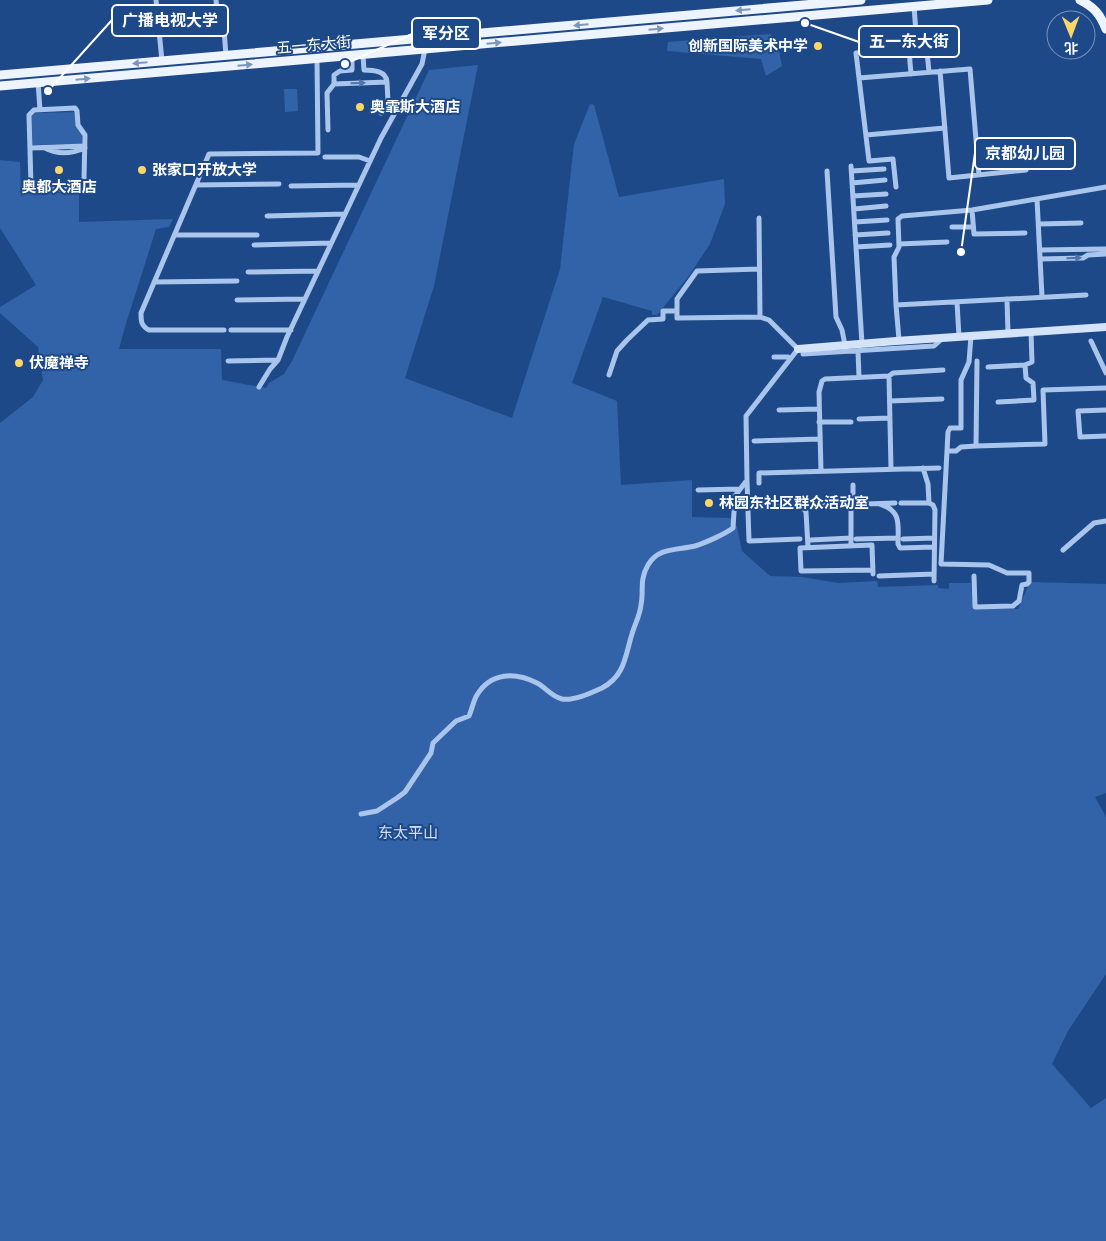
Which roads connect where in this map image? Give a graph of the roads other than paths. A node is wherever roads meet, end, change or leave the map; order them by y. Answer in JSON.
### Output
{"nodes":[{"id":1,"x":156,"y":0,"type":"edge"},
{"id":2,"x":216,"y":0,"type":"edge"},
{"id":3,"x":861,"y":0,"type":"edge"},
{"id":4,"x":988,"y":0,"type":"edge"},
{"id":5,"x":1080,"y":0,"type":"edge"},
{"id":6,"x":840,"y":1,"type":"edge"},
{"id":7,"x":824,"y":2,"type":"edge"},
{"id":8,"x":914,"y":6,"type":"junction"},
{"id":9,"x":157,"y":14,"type":"junction"},
{"id":10,"x":1106,"y":29,"type":"edge"},
{"id":11,"x":159,"y":35,"type":"junction"},
{"id":12,"x":424,"y":38,"type":"junction"},
{"id":13,"x":917,"y":47,"type":"junction"},
{"id":14,"x":425,"y":49,"type":"junction"},
{"id":15,"x":896,"y":49,"type":"dead end"},
{"id":16,"x":272,"y":52,"type":"junction"},
{"id":17,"x":363,"y":55,"type":"junction"},
{"id":18,"x":226,"y":56,"type":"junction"},
{"id":19,"x":352,"y":56,"type":"junction"},
{"id":20,"x":317,"y":59,"type":"junction"},
{"id":21,"x":162,"y":61,"type":"junction"},
{"id":22,"x":272,"y":62,"type":"junction"},
{"id":23,"x":940,"y":71,"type":"junction"},
{"id":24,"x":929,"y":72,"type":"junction"},
{"id":25,"x":17,"y":74,"type":"junction"},
{"id":26,"x":911,"y":74,"type":"junction"},
{"id":27,"x":0,"y":75,"type":"edge"},
{"id":28,"x":859,"y":78,"type":"junction"},
{"id":29,"x":38,"y":82,"type":"junction"},
{"id":30,"x":387,"y":82,"type":"junction"},
{"id":31,"x":18,"y":84,"type":"junction"},
{"id":32,"x":334,"y":84,"type":"junction"},
{"id":33,"x":0,"y":86,"type":"edge"},
{"id":34,"x":40,"y":110,"type":"junction"},
{"id":35,"x":381,"y":113,"type":"dead end"},
{"id":36,"x":944,"y":128,"type":"junction"},
{"id":37,"x":328,"y":130,"type":"dead end"},
{"id":38,"x":866,"y":135,"type":"junction"},
{"id":39,"x":85,"y":147,"type":"junction"},
{"id":40,"x":30,"y":148,"type":"junction"},
{"id":41,"x":325,"y":157,"type":"dead end"},
{"id":42,"x":370,"y":161,"type":"junction"},
{"id":43,"x":884,"y":169,"type":"dead end"},
{"id":44,"x":1026,"y":170,"type":"dead end"},
{"id":45,"x":827,"y":171,"type":"dead end"},
{"id":46,"x":979,"y":175,"type":"junction"},
{"id":47,"x":885,"y":180,"type":"dead end"},
{"id":48,"x":852,"y":183,"type":"junction"},
{"id":49,"x":279,"y":184,"type":"dead end"},
{"id":50,"x":196,"y":185,"type":"junction"},
{"id":51,"x":291,"y":186,"type":"dead end"},
{"id":52,"x":358,"y":186,"type":"junction"},
{"id":53,"x":896,"y":187,"type":"dead end"},
{"id":54,"x":1106,"y":187,"type":"edge"},
{"id":55,"x":886,"y":194,"type":"dead end"},
{"id":56,"x":853,"y":196,"type":"junction"},
{"id":57,"x":1037,"y":199,"type":"junction"},
{"id":58,"x":886,"y":206,"type":"dead end"},
{"id":59,"x":854,"y":209,"type":"junction"},
{"id":60,"x":972,"y":210,"type":"junction"},
{"id":61,"x":345,"y":214,"type":"junction"},
{"id":62,"x":267,"y":216,"type":"dead end"},
{"id":63,"x":759,"y":218,"type":"dead end"},
{"id":64,"x":887,"y":220,"type":"dead end"},
{"id":65,"x":855,"y":222,"type":"junction"},
{"id":66,"x":1081,"y":223,"type":"dead end"},
{"id":67,"x":1039,"y":224,"type":"junction"},
{"id":68,"x":972,"y":227,"type":"junction"},
{"id":69,"x":952,"y":228,"type":"dead end"},
{"id":70,"x":888,"y":233,"type":"dead end"},
{"id":71,"x":1025,"y":233,"type":"dead end"},
{"id":72,"x":257,"y":235,"type":"dead end"},
{"id":73,"x":855,"y":235,"type":"junction"},
{"id":74,"x":175,"y":236,"type":"junction"},
{"id":75,"x":947,"y":242,"type":"dead end"},
{"id":76,"x":331,"y":243,"type":"junction"},
{"id":77,"x":899,"y":244,"type":"junction"},
{"id":78,"x":254,"y":245,"type":"dead end"},
{"id":79,"x":890,"y":245,"type":"dead end"},
{"id":80,"x":856,"y":247,"type":"junction"},
{"id":81,"x":1106,"y":249,"type":"edge"},
{"id":82,"x":1040,"y":250,"type":"junction"},
{"id":83,"x":1106,"y":254,"type":"edge"},
{"id":84,"x":1040,"y":259,"type":"junction"},
{"id":85,"x":759,"y":269,"type":"junction"},
{"id":86,"x":318,"y":271,"type":"junction"},
{"id":87,"x":248,"y":272,"type":"dead end"},
{"id":88,"x":237,"y":281,"type":"dead end"},
{"id":89,"x":154,"y":282,"type":"junction"},
{"id":90,"x":1086,"y":295,"type":"dead end"},
{"id":91,"x":1042,"y":297,"type":"junction"},
{"id":92,"x":305,"y":299,"type":"junction"},
{"id":93,"x":1007,"y":299,"type":"junction"},
{"id":94,"x":237,"y":300,"type":"dead end"},
{"id":95,"x":957,"y":302,"type":"junction"},
{"id":96,"x":896,"y":305,"type":"junction"},
{"id":97,"x":677,"y":311,"type":"junction"},
{"id":98,"x":760,"y":317,"type":"junction"},
{"id":99,"x":1106,"y":327,"type":"edge"},
{"id":100,"x":224,"y":330,"type":"dead end"},
{"id":101,"x":231,"y":330,"type":"dead end"},
{"id":102,"x":291,"y":330,"type":"junction"},
{"id":103,"x":1031,"y":332,"type":"junction"},
{"id":104,"x":1008,"y":334,"type":"junction"},
{"id":105,"x":971,"y":336,"type":"junction"},
{"id":106,"x":959,"y":337,"type":"junction"},
{"id":107,"x":943,"y":338,"type":"junction"},
{"id":108,"x":898,"y":340,"type":"junction"},
{"id":109,"x":1091,"y":341,"type":"dead end"},
{"id":110,"x":845,"y":345,"type":"junction"},
{"id":111,"x":860,"y":347,"type":"junction"},
{"id":112,"x":801,"y":352,"type":"junction"},
{"id":113,"x":788,"y":357,"type":"dead end"},
{"id":114,"x":278,"y":360,"type":"junction"},
{"id":115,"x":977,"y":360,"type":"dead end"},
{"id":116,"x":228,"y":362,"type":"dead end"},
{"id":117,"x":1025,"y":365,"type":"junction"},
{"id":118,"x":785,"y":366,"type":"junction"},
{"id":119,"x":988,"y":367,"type":"dead end"},
{"id":120,"x":943,"y":370,"type":"dead end"},
{"id":121,"x":1106,"y":373,"type":"edge"},
{"id":122,"x":609,"y":375,"type":"dead end"},
{"id":123,"x":889,"y":376,"type":"junction"},
{"id":124,"x":859,"y":377,"type":"junction"},
{"id":125,"x":259,"y":387,"type":"dead end"},
{"id":126,"x":1106,"y":388,"type":"edge"},
{"id":127,"x":942,"y":399,"type":"dead end"},
{"id":128,"x":890,"y":401,"type":"junction"},
{"id":129,"x":998,"y":402,"type":"dead end"},
{"id":130,"x":819,"y":409,"type":"junction"},
{"id":131,"x":779,"y":410,"type":"dead end"},
{"id":132,"x":1106,"y":410,"type":"edge"},
{"id":133,"x":890,"y":418,"type":"junction"},
{"id":134,"x":859,"y":419,"type":"dead end"},
{"id":135,"x":819,"y":422,"type":"junction"},
{"id":136,"x":850,"y":422,"type":"dead end"},
{"id":137,"x":1106,"y":436,"type":"edge"},
{"id":138,"x":820,"y":439,"type":"junction"},
{"id":139,"x":754,"y":441,"type":"dead end"},
{"id":140,"x":976,"y":446,"type":"junction"},
{"id":141,"x":947,"y":451,"type":"junction"},
{"id":142,"x":923,"y":468,"type":"junction"},
{"id":143,"x":939,"y":468,"type":"dead end"},
{"id":144,"x":891,"y":469,"type":"junction"},
{"id":145,"x":821,"y":471,"type":"junction"},
{"id":146,"x":746,"y":480,"type":"junction"},
{"id":147,"x":759,"y":484,"type":"dead end"},
{"id":148,"x":853,"y":485,"type":"dead end"},
{"id":149,"x":740,"y":489,"type":"junction"},
{"id":150,"x":698,"y":490,"type":"dead end"},
{"id":151,"x":929,"y":503,"type":"junction"},
{"id":152,"x":852,"y":504,"type":"junction"},
{"id":153,"x":880,"y":504,"type":"junction"},
{"id":154,"x":808,"y":506,"type":"dead end"},
{"id":155,"x":748,"y":507,"type":"junction"},
{"id":156,"x":1106,"y":521,"type":"edge"},
{"id":157,"x":900,"y":538,"type":"junction"},
{"id":158,"x":934,"y":538,"type":"junction"},
{"id":159,"x":853,"y":539,"type":"junction"},
{"id":160,"x":800,"y":540,"type":"dead end"},
{"id":161,"x":811,"y":540,"type":"dead end"},
{"id":162,"x":851,"y":546,"type":"junction"},
{"id":163,"x":808,"y":547,"type":"junction"},
{"id":164,"x":934,"y":547,"type":"junction"},
{"id":165,"x":1063,"y":550,"type":"dead end"},
{"id":166,"x":934,"y":574,"type":"junction"},
{"id":167,"x":879,"y":576,"type":"dead end"},
{"id":168,"x":974,"y":576,"type":"dead end"},
{"id":169,"x":934,"y":581,"type":"dead end"},
{"id":170,"x":362,"y":814,"type":"dead end"}],
"edges":[{"from":1,"to":9,"type":"street"},
{"from":2,"to":9,"type":"street"},
{"from":3,"to":6,"type":"main road","name":"五一东大街"},
{"from":4,"to":8,"type":"main road","name":"五一东大街"},
{"from":5,"to":10,"type":"main road"},
{"from":6,"to":7,"type":"main road","name":"五一东大街"},
{"from":7,"to":12,"type":"main road","name":"五一东大街","one_way":true},
{"from":8,"to":13,"type":"street"},
{"from":14,"to":8,"type":"main road","name":"五一东大街","one_way":true},
{"from":9,"to":11,"type":"street"},
{"from":11,"to":18,"type":"street"},
{"from":11,"to":21,"type":"street"},
{"from":12,"to":14,"type":"main road"},
{"from":12,"to":16,"type":"main road","name":"五一东大街"},
{"from":13,"to":24,"type":"street"},
{"from":13,"to":26,"type":"street"},
{"from":14,"to":17,"type":"main road","name":"五一东大街"},
{"from":14,"to":42,"type":"street"},
{"from":15,"to":28,"type":"street"},
{"from":16,"to":18,"type":"main road","name":"五一东大街"},
{"from":16,"to":22,"type":"main road"},
{"from":17,"to":19,"type":"main road","name":"五一东大街"},
{"from":17,"to":30,"type":"street"},
{"from":18,"to":21,"type":"main road","name":"五一东大街"},
{"from":19,"to":20,"type":"main road","name":"五一东大街"},
{"from":19,"to":32,"type":"street"},
{"from":20,"to":22,"type":"main road","name":"五一东大街"},
{"from":20,"to":50,"type":"street"},
{"from":21,"to":25,"type":"main road","name":"五一东大街","one_way":true},
{"from":29,"to":22,"type":"main road","name":"五一东大街","one_way":true},
{"from":23,"to":24,"type":"street"},
{"from":23,"to":36,"type":"street"},
{"from":23,"to":46,"type":"street"},
{"from":24,"to":26,"type":"street"},
{"from":25,"to":27,"type":"main road","name":"五一东大街"},
{"from":25,"to":31,"type":"main road"},
{"from":26,"to":28,"type":"street"},
{"from":28,"to":38,"type":"street"},
{"from":29,"to":31,"type":"main road","name":"五一东大街"},
{"from":29,"to":34,"type":"street"},
{"from":32,"to":30,"type":"street","one_way":true},
{"from":30,"to":35,"type":"street"},
{"from":31,"to":33,"type":"main road","name":"五一东大街"},
{"from":32,"to":37,"type":"street"},
{"from":34,"to":39,"type":"street"},
{"from":34,"to":40,"type":"street"},
{"from":36,"to":38,"type":"street"},
{"from":36,"to":46,"type":"street"},
{"from":38,"to":53,"type":"street"},
{"from":39,"to":40,"type":"street"},
{"from":39,"to":40,"type":"street"},
{"from":41,"to":42,"type":"street"},
{"from":42,"to":52,"type":"street"},
{"from":43,"to":48,"type":"street"},
{"from":44,"to":46,"type":"street"},
{"from":45,"to":110,"type":"street"},
{"from":47,"to":48,"type":"street"},
{"from":48,"to":56,"type":"street"},
{"from":49,"to":50,"type":"street"},
{"from":50,"to":74,"type":"street"},
{"from":51,"to":52,"type":"street"},
{"from":52,"to":61,"type":"street"},
{"from":54,"to":57,"type":"street"},
{"from":55,"to":56,"type":"street"},
{"from":56,"to":59,"type":"street"},
{"from":57,"to":60,"type":"street"},
{"from":57,"to":67,"type":"street"},
{"from":58,"to":59,"type":"street"},
{"from":59,"to":65,"type":"street"},
{"from":60,"to":68,"type":"street"},
{"from":60,"to":77,"type":"street"},
{"from":61,"to":62,"type":"street"},
{"from":61,"to":76,"type":"street"},
{"from":63,"to":85,"type":"street"},
{"from":64,"to":65,"type":"street"},
{"from":65,"to":73,"type":"street"},
{"from":66,"to":67,"type":"street"},
{"from":67,"to":82,"type":"street"},
{"from":68,"to":69,"type":"street"},
{"from":68,"to":71,"type":"street"},
{"from":70,"to":73,"type":"street"},
{"from":72,"to":74,"type":"street"},
{"from":73,"to":80,"type":"street"},
{"from":74,"to":89,"type":"street"},
{"from":75,"to":77,"type":"street"},
{"from":76,"to":78,"type":"street"},
{"from":76,"to":86,"type":"street"},
{"from":77,"to":96,"type":"street"},
{"from":79,"to":80,"type":"street"},
{"from":80,"to":111,"type":"street"},
{"from":81,"to":82,"type":"street"},
{"from":82,"to":84,"type":"street"},
{"from":84,"to":83,"type":"street","one_way":true},
{"from":84,"to":91,"type":"street"},
{"from":85,"to":97,"type":"street"},
{"from":85,"to":98,"type":"street"},
{"from":86,"to":87,"type":"street"},
{"from":86,"to":92,"type":"street"},
{"from":88,"to":89,"type":"street"},
{"from":89,"to":100,"type":"street"},
{"from":90,"to":91,"type":"street"},
{"from":91,"to":93,"type":"street"},
{"from":92,"to":94,"type":"street"},
{"from":92,"to":102,"type":"street"},
{"from":93,"to":95,"type":"street"},
{"from":93,"to":104,"type":"street"},
{"from":95,"to":96,"type":"street"},
{"from":95,"to":106,"type":"street"},
{"from":96,"to":108,"type":"street"},
{"from":97,"to":98,"type":"street"},
{"from":97,"to":122,"type":"street"},
{"from":98,"to":112,"type":"street"},
{"from":99,"to":103,"type":"street"},
{"from":101,"to":102,"type":"street"},
{"from":102,"to":114,"type":"street"},
{"from":103,"to":104,"type":"street"},
{"from":103,"to":117,"type":"street"},
{"from":104,"to":105,"type":"street"},
{"from":105,"to":106,"type":"street"},
{"from":105,"to":141,"type":"street"},
{"from":106,"to":107,"type":"street"},
{"from":107,"to":108,"type":"street"},
{"from":107,"to":111,"type":"street"},
{"from":108,"to":111,"type":"street"},
{"from":109,"to":121,"type":"street"},
{"from":110,"to":111,"type":"street"},
{"from":110,"to":112,"type":"street"},
{"from":111,"to":112,"type":"street"},
{"from":111,"to":124,"type":"street"},
{"from":112,"to":118,"type":"street"},
{"from":113,"to":118,"type":"street"},
{"from":114,"to":116,"type":"street"},
{"from":114,"to":125,"type":"street"},
{"from":115,"to":140,"type":"street"},
{"from":117,"to":119,"type":"street"},
{"from":117,"to":129,"type":"street"},
{"from":118,"to":146,"type":"street"},
{"from":120,"to":123,"type":"street"},
{"from":123,"to":124,"type":"street"},
{"from":123,"to":128,"type":"street"},
{"from":124,"to":130,"type":"street"},
{"from":126,"to":140,"type":"street"},
{"from":127,"to":128,"type":"street"},
{"from":128,"to":133,"type":"street"},
{"from":130,"to":131,"type":"street"},
{"from":130,"to":135,"type":"street"},
{"from":132,"to":137,"type":"street"},
{"from":133,"to":134,"type":"street"},
{"from":133,"to":144,"type":"street"},
{"from":135,"to":136,"type":"street"},
{"from":135,"to":138,"type":"street"},
{"from":138,"to":139,"type":"street"},
{"from":138,"to":145,"type":"street"},
{"from":140,"to":141,"type":"street"},
{"from":141,"to":168,"type":"street"},
{"from":142,"to":143,"type":"street"},
{"from":142,"to":144,"type":"street"},
{"from":142,"to":151,"type":"street"},
{"from":144,"to":145,"type":"street"},
{"from":145,"to":147,"type":"street"},
{"from":146,"to":149,"type":"street"},
{"from":146,"to":155,"type":"street"},
{"from":148,"to":152,"type":"street"},
{"from":149,"to":150,"type":"street"},
{"from":149,"to":170,"type":"street"},
{"from":151,"to":153,"type":"street"},
{"from":151,"to":158,"type":"street"},
{"from":152,"to":153,"type":"street"},
{"from":152,"to":154,"type":"street"},
{"from":152,"to":159,"type":"street"},
{"from":153,"to":157,"type":"street"},
{"from":155,"to":160,"type":"street"},
{"from":155,"to":163,"type":"street"},
{"from":156,"to":165,"type":"street"},
{"from":157,"to":158,"type":"street"},
{"from":157,"to":159,"type":"street"},
{"from":157,"to":164,"type":"street"},
{"from":158,"to":164,"type":"street"},
{"from":159,"to":161,"type":"street"},
{"from":159,"to":162,"type":"street"},
{"from":162,"to":163,"type":"street"},
{"from":162,"to":163,"type":"street"},
{"from":164,"to":166,"type":"street"},
{"from":166,"to":167,"type":"street"},
{"from":166,"to":169,"type":"street"}]}
